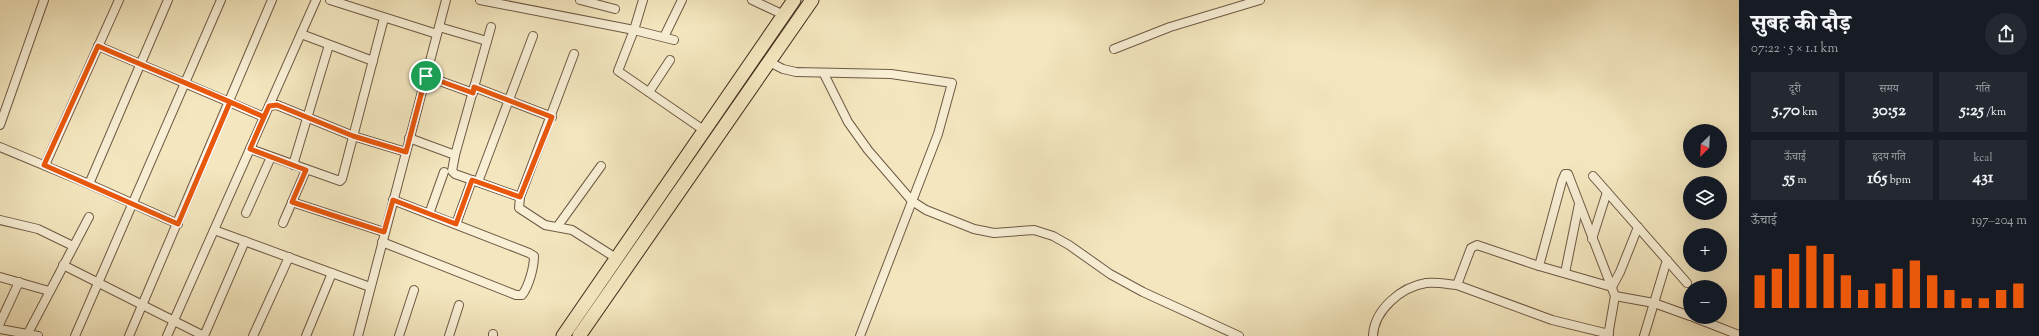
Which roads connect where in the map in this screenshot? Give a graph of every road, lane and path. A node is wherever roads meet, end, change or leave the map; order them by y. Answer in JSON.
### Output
{"nodes":[{"id":1,"x":44,"y":0,"type":"edge"},
{"id":2,"x":118,"y":0,"type":"edge"},
{"id":3,"x":168,"y":0,"type":"edge"},
{"id":4,"x":221,"y":0,"type":"edge"},
{"id":5,"x":272,"y":0,"type":"edge"},
{"id":6,"x":316,"y":0,"type":"edge"},
{"id":7,"x":330,"y":0,"type":"edge"},
{"id":8,"x":446,"y":0,"type":"edge"},
{"id":9,"x":480,"y":0,"type":"edge"},
{"id":10,"x":580,"y":0,"type":"edge"},
{"id":11,"x":643,"y":0,"type":"edge"},
{"id":12,"x":682,"y":0,"type":"edge"},
{"id":13,"x":752,"y":0,"type":"edge"},
{"id":14,"x":794,"y":0,"type":"edge"},
{"id":15,"x":812,"y":0,"type":"edge"},
{"id":16,"x":1260,"y":0,"type":"edge"},
{"id":17,"x":615,"y":9,"type":"dead end"},
{"id":18,"x":784,"y":15,"type":"junction"},
{"id":19,"x":384,"y":18,"type":"junction"},
{"id":20,"x":491,"y":27,"type":"dead end"},
{"id":21,"x":634,"y":30,"type":"junction"},
{"id":22,"x":438,"y":31,"type":"junction"},
{"id":23,"x":301,"y":34,"type":"junction"},
{"id":24,"x":533,"y":36,"type":"dead end"},
{"id":25,"x":664,"y":37,"type":"junction"},
{"id":26,"x":674,"y":40,"type":"dead end"},
{"id":27,"x":487,"y":41,"type":"junction"},
{"id":28,"x":329,"y":44,"type":"junction"},
{"id":29,"x":98,"y":46,"type":"junction"},
{"id":30,"x":1114,"y":49,"type":"dead end"},
{"id":31,"x":574,"y":54,"type":"dead end"},
{"id":32,"x":670,"y":60,"type":"dead end"},
{"id":33,"x":373,"y":61,"type":"junction"},
{"id":34,"x":769,"y":62,"type":"junction"},
{"id":35,"x":141,"y":65,"type":"junction"},
{"id":36,"x":824,"y":74,"type":"junction"},
{"id":37,"x":426,"y":76,"type":"junction"},
{"id":38,"x":186,"y":83,"type":"junction"},
{"id":39,"x":474,"y":90,"type":"junction"},
{"id":40,"x":649,"y":92,"type":"junction"},
{"id":41,"x":510,"y":101,"type":"junction"},
{"id":42,"x":230,"y":102,"type":"junction"},
{"id":43,"x":269,"y":106,"type":"junction"},
{"id":44,"x":264,"y":117,"type":"junction"},
{"id":45,"x":308,"y":117,"type":"junction"},
{"id":46,"x":552,"y":117,"type":"junction"},
{"id":47,"x":0,"y":125,"type":"edge"},
{"id":48,"x":705,"y":132,"type":"junction"},
{"id":49,"x":353,"y":136,"type":"junction"},
{"id":50,"x":409,"y":138,"type":"junction"},
{"id":51,"x":0,"y":147,"type":"edge"},
{"id":52,"x":250,"y":149,"type":"junction"},
{"id":53,"x":406,"y":152,"type":"junction"},
{"id":54,"x":455,"y":154,"type":"junction"},
{"id":55,"x":271,"y":157,"type":"junction"},
{"id":56,"x":44,"y":165,"type":"junction"},
{"id":57,"x":293,"y":165,"type":"junction"},
{"id":58,"x":601,"y":166,"type":"dead end"},
{"id":59,"x":306,"y":170,"type":"junction"},
{"id":60,"x":444,"y":172,"type":"dead end"},
{"id":61,"x":1593,"y":176,"type":"dead end"},
{"id":62,"x":475,"y":181,"type":"junction"},
{"id":63,"x":89,"y":184,"type":"junction"},
{"id":64,"x":1607,"y":192,"type":"junction"},
{"id":65,"x":520,"y":197,"type":"junction"},
{"id":66,"x":393,"y":200,"type":"junction"},
{"id":67,"x":912,"y":201,"type":"junction"},
{"id":68,"x":292,"y":202,"type":"junction"},
{"id":69,"x":134,"y":204,"type":"junction"},
{"id":70,"x":1580,"y":204,"type":"junction"},
{"id":71,"x":246,"y":213,"type":"dead end"},
{"id":72,"x":429,"y":214,"type":"junction"},
{"id":73,"x":89,"y":217,"type":"dead end"},
{"id":74,"x":0,"y":220,"type":"edge"},
{"id":75,"x":283,"y":223,"type":"dead end"},
{"id":76,"x":178,"y":224,"type":"junction"},
{"id":77,"x":456,"y":224,"type":"junction"},
{"id":78,"x":557,"y":227,"type":"junction"},
{"id":79,"x":1638,"y":227,"type":"junction"},
{"id":80,"x":214,"y":230,"type":"junction"},
{"id":81,"x":384,"y":232,"type":"junction"},
{"id":82,"x":1592,"y":239,"type":"junction"},
{"id":83,"x":245,"y":241,"type":"junction"},
{"id":84,"x":382,"y":242,"type":"junction"},
{"id":85,"x":73,"y":246,"type":"junction"},
{"id":86,"x":289,"y":257,"type":"junction"},
{"id":87,"x":616,"y":258,"type":"junction"},
{"id":88,"x":1667,"y":260,"type":"junction"},
{"id":89,"x":63,"y":265,"type":"junction"},
{"id":90,"x":1539,"y":266,"type":"junction"},
{"id":91,"x":332,"y":273,"type":"junction"},
{"id":92,"x":1564,"y":273,"type":"junction"},
{"id":93,"x":0,"y":277,"type":"edge"},
{"id":94,"x":1684,"y":280,"type":"edge"},
{"id":95,"x":19,"y":282,"type":"junction"},
{"id":96,"x":97,"y":284,"type":"junction"},
{"id":97,"x":1457,"y":285,"type":"junction"},
{"id":98,"x":370,"y":287,"type":"junction"},
{"id":99,"x":1612,"y":287,"type":"junction"},
{"id":100,"x":414,"y":290,"type":"dead end"},
{"id":101,"x":49,"y":291,"type":"junction"},
{"id":102,"x":1615,"y":296,"type":"junction"},
{"id":103,"x":1654,"y":303,"type":"junction"},
{"id":104,"x":142,"y":306,"type":"junction"},
{"id":105,"x":459,"y":306,"type":"dead end"},
{"id":106,"x":1683,"y":313,"type":"edge"},
{"id":107,"x":174,"y":321,"type":"junction"},
{"id":108,"x":0,"y":323,"type":"edge"},
{"id":109,"x":1712,"y":324,"type":"edge"},
{"id":110,"x":0,"y":329,"type":"edge"},
{"id":111,"x":27,"y":335,"type":"junction"},
{"id":112,"x":1609,"y":335,"type":"edge"},
{"id":113,"x":1739,"y":335,"type":"edge"},
{"id":114,"x":38,"y":336,"type":"edge"},
{"id":115,"x":75,"y":336,"type":"edge"},
{"id":116,"x":129,"y":336,"type":"edge"},
{"id":117,"x":167,"y":336,"type":"edge"},
{"id":118,"x":253,"y":336,"type":"edge"},
{"id":119,"x":306,"y":336,"type":"edge"},
{"id":120,"x":358,"y":336,"type":"edge"},
{"id":121,"x":399,"y":336,"type":"edge"},
{"id":122,"x":449,"y":336,"type":"edge"},
{"id":123,"x":563,"y":336,"type":"edge"},
{"id":124,"x":579,"y":336,"type":"edge"},
{"id":125,"x":860,"y":336,"type":"edge"},
{"id":126,"x":1239,"y":336,"type":"edge"},
{"id":127,"x":1373,"y":336,"type":"edge"},
{"id":128,"x":1644,"y":336,"type":"edge"}],
"edges":[{"from":1,"to":47,"type":"street"},
{"from":2,"to":29,"type":"street"},
{"from":3,"to":35,"type":"street"},
{"from":4,"to":38,"type":"street"},
{"from":5,"to":42,"type":"street"},
{"from":6,"to":23,"type":"street"},
{"from":7,"to":19,"type":"street"},
{"from":8,"to":22,"type":"street"},
{"from":9,"to":21,"type":"street"},
{"from":10,"to":17,"type":"street"},
{"from":11,"to":21,"type":"street"},
{"from":12,"to":25,"type":"street"},
{"from":13,"to":18,"type":"street"},
{"from":14,"to":18,"type":"main road"},
{"from":15,"to":34,"type":"main road"},
{"from":16,"to":30,"type":"street"},
{"from":18,"to":48,"type":"main road"},
{"from":19,"to":22,"type":"street"},
{"from":19,"to":33,"type":"street"},
{"from":20,"to":27,"type":"street"},
{"from":21,"to":25,"type":"street"},
{"from":21,"to":40,"type":"street"},
{"from":22,"to":27,"type":"street"},
{"from":22,"to":37,"type":"street"},
{"from":23,"to":28,"type":"street"},
{"from":23,"to":43,"type":"street"},
{"from":24,"to":41,"type":"street"},
{"from":25,"to":26,"type":"street"},
{"from":27,"to":39,"type":"street"},
{"from":28,"to":33,"type":"street"},
{"from":28,"to":45,"type":"street"},
{"from":29,"to":35,"type":"street"},
{"from":29,"to":56,"type":"street"},
{"from":31,"to":46,"type":"street"},
{"from":32,"to":40,"type":"street"},
{"from":33,"to":49,"type":"street"},
{"from":34,"to":36,"type":"street"},
{"from":34,"to":124,"type":"main road"},
{"from":35,"to":38,"type":"street"},
{"from":35,"to":63,"type":"street"},
{"from":36,"to":67,"type":"street"},
{"from":36,"to":67,"type":"street"},
{"from":37,"to":39,"type":"street"},
{"from":37,"to":50,"type":"street"},
{"from":38,"to":42,"type":"street"},
{"from":38,"to":69,"type":"street"},
{"from":39,"to":41,"type":"street"},
{"from":39,"to":54,"type":"street"},
{"from":40,"to":48,"type":"street"},
{"from":41,"to":46,"type":"street"},
{"from":41,"to":62,"type":"street"},
{"from":42,"to":44,"type":"street"},
{"from":42,"to":76,"type":"street"},
{"from":43,"to":44,"type":"street"},
{"from":43,"to":45,"type":"street"},
{"from":44,"to":52,"type":"street"},
{"from":45,"to":49,"type":"street"},
{"from":45,"to":57,"type":"street"},
{"from":46,"to":65,"type":"street"},
{"from":48,"to":87,"type":"main road"},
{"from":49,"to":53,"type":"street"},
{"from":49,"to":59,"type":"street"},
{"from":50,"to":53,"type":"street"},
{"from":50,"to":54,"type":"street"},
{"from":51,"to":56,"type":"street"},
{"from":52,"to":55,"type":"street"},
{"from":52,"to":80,"type":"street"},
{"from":53,"to":66,"type":"street"},
{"from":54,"to":62,"type":"street"},
{"from":55,"to":57,"type":"street"},
{"from":55,"to":71,"type":"street"},
{"from":56,"to":63,"type":"street"},
{"from":57,"to":59,"type":"street"},
{"from":58,"to":78,"type":"street"},
{"from":59,"to":68,"type":"street"},
{"from":60,"to":72,"type":"street"},
{"from":61,"to":64,"type":"street"},
{"from":62,"to":65,"type":"street"},
{"from":62,"to":77,"type":"street"},
{"from":63,"to":69,"type":"street"},
{"from":64,"to":79,"type":"street"},
{"from":64,"to":82,"type":"street"},
{"from":65,"to":78,"type":"street"},
{"from":66,"to":72,"type":"street"},
{"from":66,"to":81,"type":"street"},
{"from":67,"to":125,"type":"street"},
{"from":67,"to":126,"type":"street"},
{"from":68,"to":75,"type":"street"},
{"from":68,"to":81,"type":"street"},
{"from":69,"to":76,"type":"street"},
{"from":69,"to":96,"type":"street"},
{"from":70,"to":82,"type":"street"},
{"from":70,"to":90,"type":"street"},
{"from":70,"to":92,"type":"street"},
{"from":72,"to":77,"type":"street"},
{"from":73,"to":85,"type":"street"},
{"from":74,"to":85,"type":"street"},
{"from":76,"to":104,"type":"street"},
{"from":77,"to":84,"type":"street"},
{"from":78,"to":87,"type":"street"},
{"from":79,"to":88,"type":"street"},
{"from":79,"to":99,"type":"street"},
{"from":80,"to":83,"type":"street"},
{"from":80,"to":107,"type":"street"},
{"from":81,"to":84,"type":"street"},
{"from":82,"to":99,"type":"street"},
{"from":83,"to":86,"type":"street"},
{"from":83,"to":107,"type":"street"},
{"from":84,"to":98,"type":"street"},
{"from":85,"to":89,"type":"street"},
{"from":86,"to":91,"type":"street"},
{"from":86,"to":118,"type":"street"},
{"from":87,"to":123,"type":"main road"},
{"from":88,"to":94,"type":"street"},
{"from":88,"to":103,"type":"street"},
{"from":89,"to":96,"type":"street"},
{"from":89,"to":101,"type":"street"},
{"from":90,"to":92,"type":"street"},
{"from":90,"to":97,"type":"street"},
{"from":91,"to":98,"type":"street"},
{"from":91,"to":119,"type":"street"},
{"from":92,"to":99,"type":"street"},
{"from":93,"to":95,"type":"street"},
{"from":95,"to":101,"type":"street"},
{"from":95,"to":108,"type":"street"},
{"from":96,"to":104,"type":"street"},
{"from":96,"to":115,"type":"street"},
{"from":97,"to":112,"type":"street"},
{"from":97,"to":127,"type":"street"},
{"from":98,"to":120,"type":"street"},
{"from":99,"to":102,"type":"street"},
{"from":100,"to":121,"type":"street"},
{"from":101,"to":111,"type":"street"},
{"from":102,"to":103,"type":"street"},
{"from":102,"to":112,"type":"street"},
{"from":103,"to":106,"type":"street"},
{"from":103,"to":128,"type":"street"},
{"from":104,"to":107,"type":"street"},
{"from":104,"to":116,"type":"street"},
{"from":105,"to":122,"type":"street"},
{"from":107,"to":117,"type":"street"},
{"from":109,"to":113,"type":"street"},
{"from":110,"to":111,"type":"street"},
{"from":111,"to":114,"type":"street"}]}
